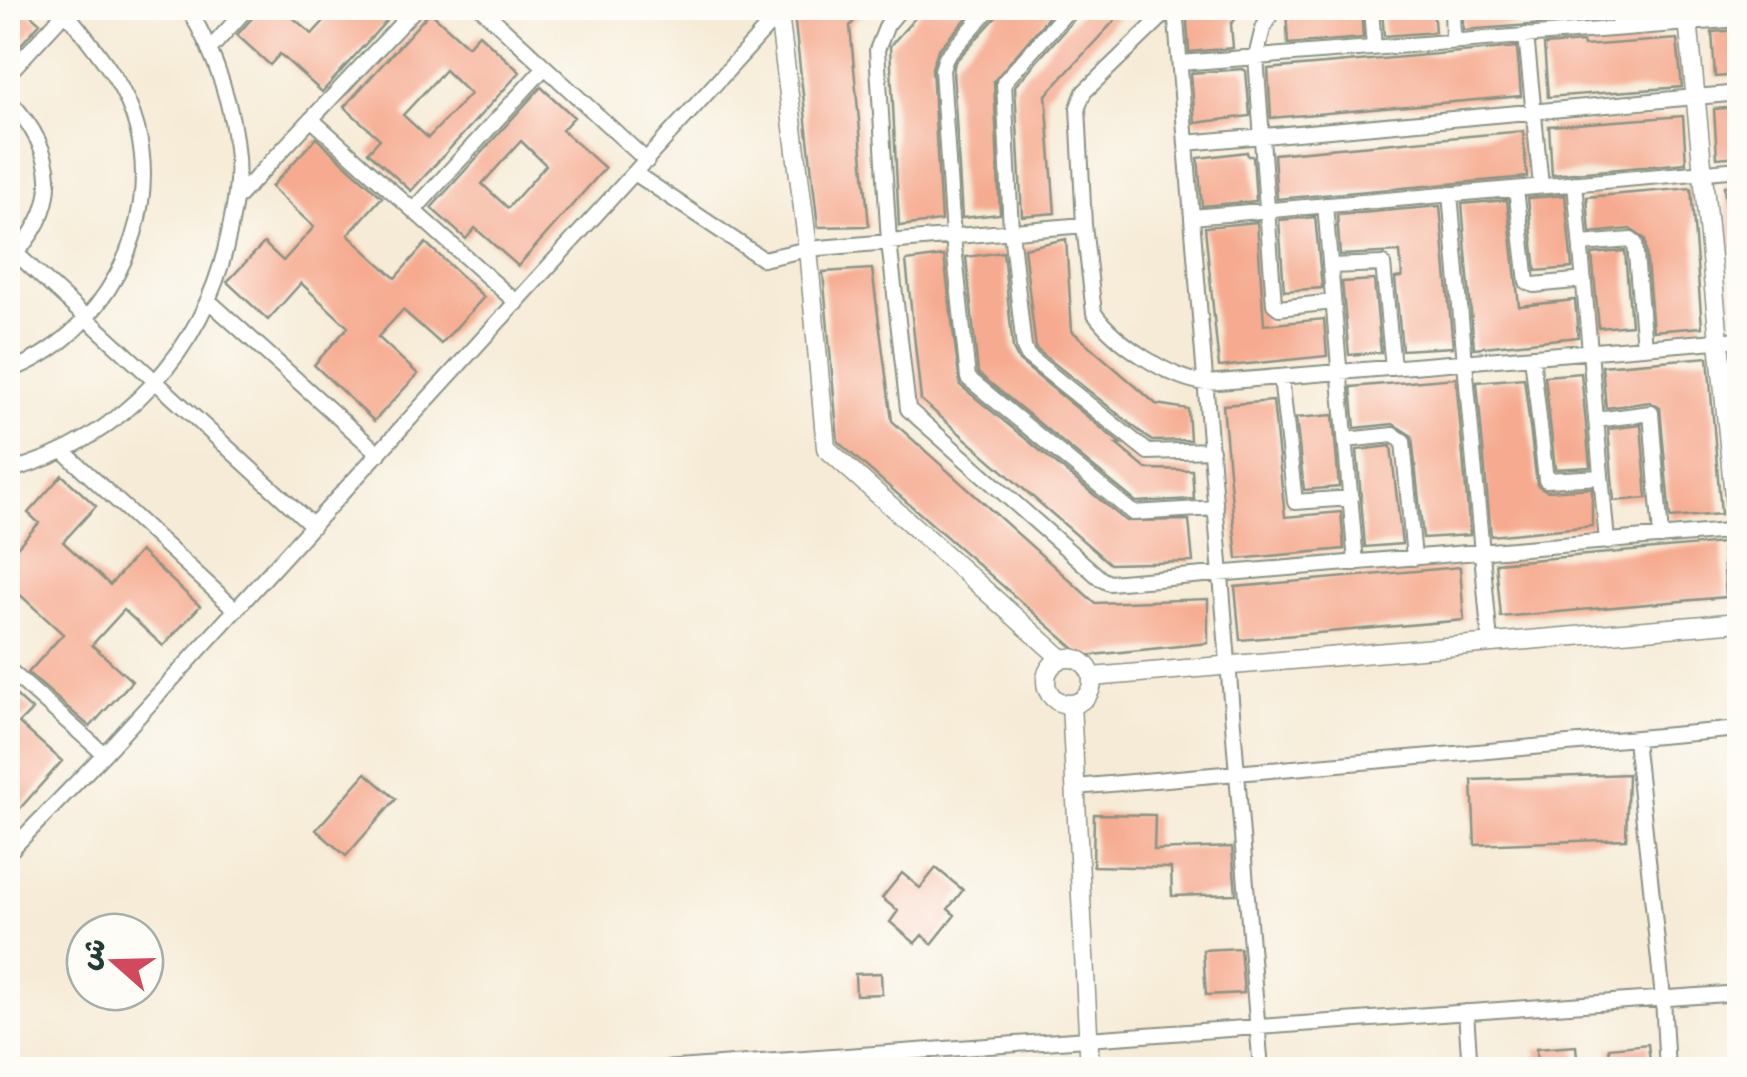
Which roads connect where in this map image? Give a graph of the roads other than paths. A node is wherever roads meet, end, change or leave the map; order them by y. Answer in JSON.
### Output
{"nodes":[{"id":1,"x":188,"y":8,"type":"edge"},
{"id":2,"x":247,"y":8,"type":"edge"},
{"id":3,"x":416,"y":8,"type":"edge"},
{"id":4,"x":481,"y":8,"type":"edge"},
{"id":5,"x":902,"y":8,"type":"edge"},
{"id":6,"x":990,"y":8,"type":"edge"},
{"id":7,"x":1070,"y":8,"type":"edge"},
{"id":8,"x":1173,"y":8,"type":"edge"},
{"id":9,"x":1274,"y":8,"type":"edge"},
{"id":10,"x":1371,"y":8,"type":"edge"},
{"id":11,"x":1452,"y":8,"type":"edge"},
{"id":12,"x":1617,"y":8,"type":"edge"},
{"id":13,"x":67,"y":9,"type":"edge"},
{"id":14,"x":778,"y":10,"type":"edge"},
{"id":15,"x":1688,"y":15,"type":"edge"},
{"id":16,"x":1740,"y":19,"type":"edge"},
{"id":17,"x":1619,"y":28,"type":"junction"},
{"id":18,"x":1526,"y":35,"type":"junction"},
{"id":19,"x":1453,"y":41,"type":"junction"},
{"id":20,"x":210,"y":48,"type":"junction"},
{"id":21,"x":1374,"y":48,"type":"junction"},
{"id":22,"x":1256,"y":57,"type":"junction"},
{"id":23,"x":1180,"y":63,"type":"junction"},
{"id":24,"x":545,"y":66,"type":"junction"},
{"id":25,"x":8,"y":74,"type":"edge"},
{"id":26,"x":1740,"y":93,"type":"edge"},
{"id":27,"x":1696,"y":97,"type":"junction"},
{"id":28,"x":8,"y":99,"type":"edge"},
{"id":29,"x":1534,"y":112,"type":"junction"},
{"id":30,"x":311,"y":119,"type":"junction"},
{"id":31,"x":1261,"y":136,"type":"junction"},
{"id":32,"x":1186,"y":143,"type":"junction"},
{"id":33,"x":648,"y":162,"type":"junction"},
{"id":34,"x":1740,"y":169,"type":"edge"},
{"id":35,"x":1703,"y":172,"type":"junction"},
{"id":36,"x":636,"y":174,"type":"junction"},
{"id":37,"x":1575,"y":184,"type":"junction"},
{"id":38,"x":1541,"y":186,"type":"junction"},
{"id":39,"x":1516,"y":188,"type":"junction"},
{"id":40,"x":1450,"y":194,"type":"junction"},
{"id":41,"x":236,"y":199,"type":"junction"},
{"id":42,"x":1325,"y":205,"type":"junction"},
{"id":43,"x":414,"y":210,"type":"junction"},
{"id":44,"x":1266,"y":210,"type":"junction"},
{"id":45,"x":1192,"y":217,"type":"junction"},
{"id":46,"x":1084,"y":225,"type":"junction"},
{"id":47,"x":1011,"y":231,"type":"junction"},
{"id":48,"x":953,"y":236,"type":"junction"},
{"id":49,"x":889,"y":242,"type":"junction"},
{"id":50,"x":1581,"y":244,"type":"junction"},
{"id":51,"x":808,"y":249,"type":"junction"},
{"id":52,"x":10,"y":253,"type":"edge"},
{"id":53,"x":1330,"y":266,"type":"junction"},
{"id":54,"x":1584,"y":280,"type":"junction"},
{"id":55,"x":209,"y":301,"type":"junction"},
{"id":56,"x":1334,"y":302,"type":"junction"},
{"id":57,"x":517,"y":303,"type":"junction"},
{"id":58,"x":88,"y":319,"type":"junction"},
{"id":59,"x":1740,"y":339,"type":"edge"},
{"id":60,"x":1719,"y":341,"type":"junction"},
{"id":61,"x":1644,"y":347,"type":"junction"},
{"id":62,"x":1590,"y":351,"type":"junction"},
{"id":63,"x":1532,"y":356,"type":"junction"},
{"id":64,"x":1465,"y":362,"type":"junction"},
{"id":65,"x":1393,"y":368,"type":"junction"},
{"id":66,"x":8,"y":371,"type":"edge"},
{"id":67,"x":1340,"y":372,"type":"junction"},
{"id":68,"x":1282,"y":377,"type":"junction"},
{"id":69,"x":156,"y":381,"type":"junction"},
{"id":70,"x":1206,"y":383,"type":"junction"},
{"id":71,"x":1596,"y":420,"type":"junction"},
{"id":72,"x":1346,"y":440,"type":"junction"},
{"id":73,"x":1212,"y":450,"type":"junction"},
{"id":74,"x":63,"y":451,"type":"junction"},
{"id":75,"x":378,"y":454,"type":"junction"},
{"id":76,"x":8,"y":471,"type":"edge"},
{"id":77,"x":1601,"y":477,"type":"junction"},
{"id":78,"x":1351,"y":498,"type":"junction"},
{"id":79,"x":1216,"y":508,"type":"junction"},
{"id":80,"x":313,"y":526,"type":"junction"},
{"id":81,"x":1738,"y":531,"type":"edge"},
{"id":82,"x":1661,"y":537,"type":"junction"},
{"id":83,"x":1607,"y":542,"type":"junction"},
{"id":84,"x":1482,"y":552,"type":"junction"},
{"id":85,"x":1414,"y":558,"type":"junction"},
{"id":86,"x":1740,"y":559,"type":"edge"},
{"id":87,"x":1356,"y":563,"type":"junction"},
{"id":88,"x":1222,"y":574,"type":"junction"},
{"id":89,"x":236,"y":610,"type":"junction"},
{"id":90,"x":1740,"y":622,"type":"edge"},
{"id":91,"x":1490,"y":643,"type":"junction"},
{"id":92,"x":1062,"y":660,"type":"junction"},
{"id":93,"x":1230,"y":666,"type":"junction"},
{"id":94,"x":8,"y":669,"type":"edge"},
{"id":95,"x":1092,"y":677,"type":"junction"},
{"id":96,"x":1071,"y":704,"type":"junction"},
{"id":97,"x":1740,"y":730,"type":"edge"},
{"id":98,"x":1635,"y":739,"type":"junction"},
{"id":99,"x":104,"y":754,"type":"junction"},
{"id":100,"x":1238,"y":774,"type":"junction"},
{"id":101,"x":1075,"y":787,"type":"junction"},
{"id":102,"x":8,"y":853,"type":"edge"},
{"id":103,"x":1740,"y":993,"type":"edge"},
{"id":104,"x":1663,"y":998,"type":"junction"},
{"id":105,"x":1466,"y":1012,"type":"junction"},
{"id":106,"x":1258,"y":1027,"type":"junction"},
{"id":107,"x":1088,"y":1039,"type":"junction"},
{"id":108,"x":802,"y":1064,"type":"edge"},
{"id":109,"x":648,"y":1070,"type":"edge"},
{"id":110,"x":1090,"y":1070,"type":"edge"},
{"id":111,"x":1261,"y":1070,"type":"edge"},
{"id":112,"x":1470,"y":1070,"type":"edge"},
{"id":113,"x":1667,"y":1070,"type":"edge"}],
"edges":[{"from":1,"to":20,"type":"street"},
{"from":2,"to":20,"type":"street"},
{"from":3,"to":30,"type":"street"},
{"from":4,"to":24,"type":"street"},
{"from":5,"to":49,"type":"street"},
{"from":6,"to":48,"type":"street"},
{"from":7,"to":47,"type":"street"},
{"from":8,"to":23,"type":"street"},
{"from":8,"to":46,"type":"street"},
{"from":9,"to":22,"type":"street"},
{"from":10,"to":21,"type":"street"},
{"from":11,"to":19,"type":"street"},
{"from":12,"to":17,"type":"street"},
{"from":13,"to":25,"type":"street"},
{"from":13,"to":58,"type":"street"},
{"from":14,"to":33,"type":"street"},
{"from":14,"to":51,"type":"street"},
{"from":15,"to":16,"type":"street"},
{"from":15,"to":17,"type":"street"},
{"from":15,"to":27,"type":"street"},
{"from":17,"to":18,"type":"street"},
{"from":18,"to":19,"type":"street"},
{"from":18,"to":29,"type":"street"},
{"from":19,"to":21,"type":"street"},
{"from":20,"to":41,"type":"street"},
{"from":21,"to":22,"type":"street"},
{"from":22,"to":23,"type":"street"},
{"from":22,"to":31,"type":"street"},
{"from":23,"to":32,"type":"street"},
{"from":24,"to":33,"type":"street"},
{"from":24,"to":43,"type":"street"},
{"from":26,"to":27,"type":"street"},
{"from":27,"to":29,"type":"street"},
{"from":27,"to":35,"type":"street"},
{"from":28,"to":52,"type":"street"},
{"from":29,"to":31,"type":"street"},
{"from":29,"to":38,"type":"street"},
{"from":30,"to":41,"type":"street"},
{"from":30,"to":43,"type":"street"},
{"from":31,"to":32,"type":"street"},
{"from":31,"to":44,"type":"street"},
{"from":32,"to":45,"type":"street"},
{"from":33,"to":36,"type":"street"},
{"from":34,"to":35,"type":"street"},
{"from":35,"to":37,"type":"street"},
{"from":35,"to":60,"type":"street"},
{"from":36,"to":51,"type":"street"},
{"from":36,"to":57,"type":"street"},
{"from":37,"to":38,"type":"street"},
{"from":37,"to":50,"type":"street"},
{"from":38,"to":39,"type":"street"},
{"from":39,"to":40,"type":"street"},
{"from":39,"to":54,"type":"street"},
{"from":40,"to":42,"type":"street"},
{"from":40,"to":64,"type":"street"},
{"from":41,"to":55,"type":"street"},
{"from":42,"to":44,"type":"street"},
{"from":42,"to":53,"type":"street"},
{"from":43,"to":57,"type":"street"},
{"from":44,"to":45,"type":"street"},
{"from":44,"to":56,"type":"street"},
{"from":45,"to":70,"type":"street"},
{"from":46,"to":47,"type":"street"},
{"from":46,"to":70,"type":"street"},
{"from":47,"to":48,"type":"street"},
{"from":47,"to":73,"type":"street"},
{"from":48,"to":49,"type":"street"},
{"from":48,"to":79,"type":"street"},
{"from":49,"to":51,"type":"street"},
{"from":49,"to":88,"type":"street"},
{"from":50,"to":54,"type":"street"},
{"from":50,"to":61,"type":"street"},
{"from":51,"to":92,"type":"street"},
{"from":52,"to":58,"type":"street"},
{"from":53,"to":56,"type":"street"},
{"from":53,"to":65,"type":"street"},
{"from":54,"to":62,"type":"street"},
{"from":55,"to":69,"type":"street"},
{"from":55,"to":75,"type":"street"},
{"from":56,"to":67,"type":"street"},
{"from":57,"to":75,"type":"street"},
{"from":58,"to":66,"type":"street"},
{"from":58,"to":69,"type":"street"},
{"from":59,"to":60,"type":"street"},
{"from":60,"to":61,"type":"street"},
{"from":60,"to":81,"type":"street"},
{"from":61,"to":62,"type":"street"},
{"from":62,"to":63,"type":"street"},
{"from":62,"to":71,"type":"street"},
{"from":63,"to":64,"type":"street"},
{"from":63,"to":77,"type":"street"},
{"from":64,"to":65,"type":"street"},
{"from":64,"to":84,"type":"street"},
{"from":65,"to":67,"type":"street"},
{"from":67,"to":68,"type":"street"},
{"from":67,"to":72,"type":"street"},
{"from":68,"to":70,"type":"street"},
{"from":68,"to":78,"type":"street"},
{"from":69,"to":74,"type":"street"},
{"from":69,"to":80,"type":"street"},
{"from":70,"to":73,"type":"street"},
{"from":71,"to":77,"type":"street"},
{"from":71,"to":82,"type":"street"},
{"from":72,"to":78,"type":"street"},
{"from":72,"to":85,"type":"street"},
{"from":73,"to":79,"type":"street"},
{"from":74,"to":76,"type":"street"},
{"from":74,"to":89,"type":"street"},
{"from":75,"to":80,"type":"street"},
{"from":77,"to":83,"type":"street"},
{"from":78,"to":87,"type":"street"},
{"from":79,"to":88,"type":"street"},
{"from":80,"to":89,"type":"street"},
{"from":81,"to":82,"type":"street"},
{"from":81,"to":86,"type":"street"},
{"from":82,"to":83,"type":"street"},
{"from":83,"to":84,"type":"street"},
{"from":84,"to":85,"type":"street"},
{"from":84,"to":91,"type":"street"},
{"from":85,"to":87,"type":"street"},
{"from":87,"to":88,"type":"street"},
{"from":88,"to":93,"type":"street"},
{"from":89,"to":99,"type":"street"},
{"from":90,"to":91,"type":"street"},
{"from":91,"to":93,"type":"street"},
{"from":92,"to":95,"type":"street"},
{"from":92,"to":96,"type":"street"},
{"from":93,"to":95,"type":"street"},
{"from":93,"to":100,"type":"street"},
{"from":94,"to":99,"type":"street"},
{"from":95,"to":96,"type":"street"},
{"from":96,"to":101,"type":"street"},
{"from":97,"to":98,"type":"street"},
{"from":98,"to":100,"type":"street"},
{"from":98,"to":104,"type":"street"},
{"from":99,"to":102,"type":"street"},
{"from":100,"to":101,"type":"street"},
{"from":100,"to":106,"type":"street"},
{"from":101,"to":107,"type":"street"},
{"from":103,"to":104,"type":"street"},
{"from":104,"to":105,"type":"street"},
{"from":104,"to":113,"type":"street"},
{"from":105,"to":106,"type":"street"},
{"from":105,"to":112,"type":"street"},
{"from":106,"to":107,"type":"street"},
{"from":106,"to":111,"type":"street"},
{"from":107,"to":108,"type":"street"},
{"from":107,"to":110,"type":"street"},
{"from":108,"to":109,"type":"street"}]}
